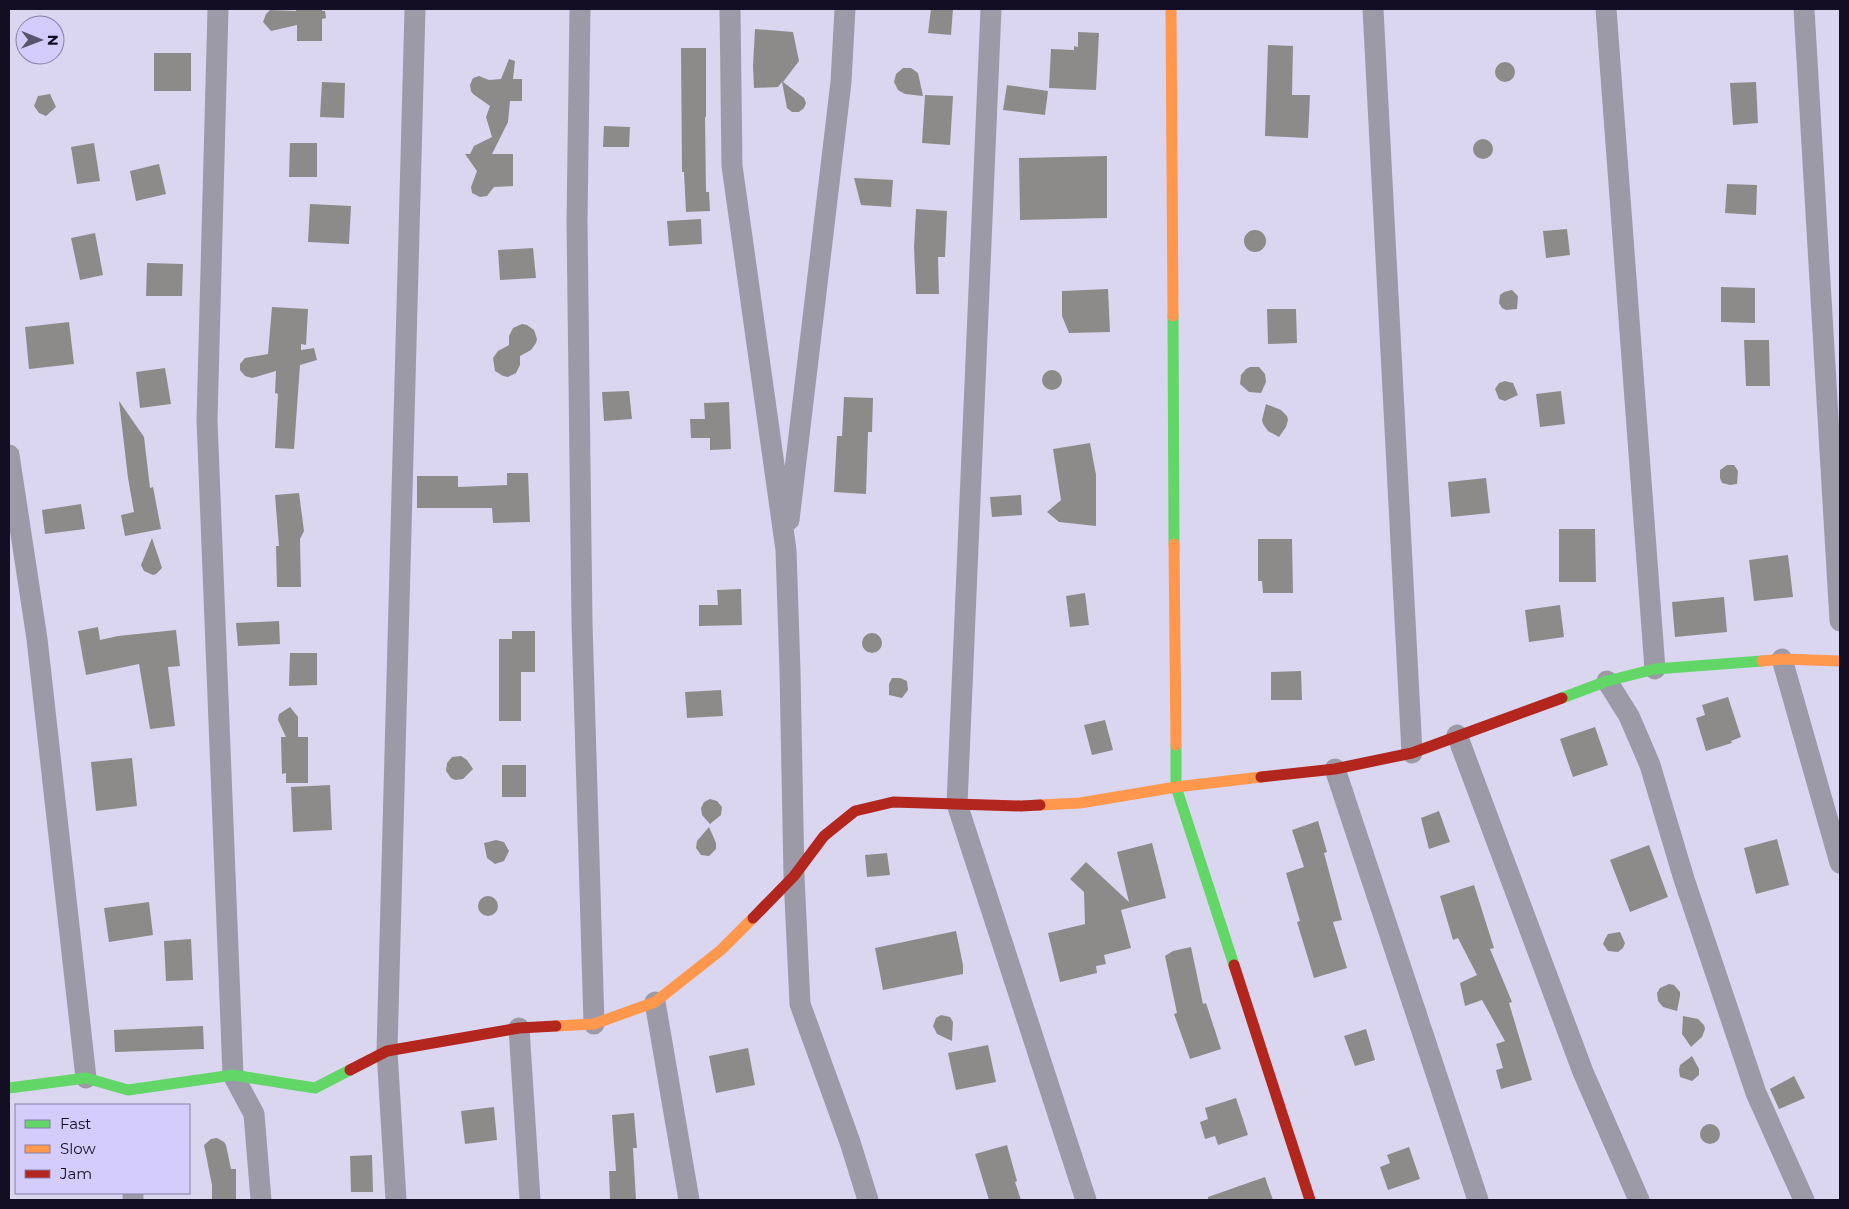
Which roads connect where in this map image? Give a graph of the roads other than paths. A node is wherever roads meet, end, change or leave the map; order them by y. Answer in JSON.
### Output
{"nodes":[{"id":1,"x":218,"y":9,"type":"edge"},
{"id":2,"x":415,"y":9,"type":"edge"},
{"id":3,"x":580,"y":9,"type":"edge"},
{"id":4,"x":730,"y":9,"type":"edge"},
{"id":5,"x":845,"y":9,"type":"edge"},
{"id":6,"x":991,"y":9,"type":"edge"},
{"id":7,"x":1171,"y":9,"type":"edge"},
{"id":8,"x":1374,"y":9,"type":"edge"},
{"id":9,"x":1606,"y":9,"type":"edge"},
{"id":10,"x":1804,"y":9,"type":"edge"},
{"id":11,"x":9,"y":455,"type":"edge"},
{"id":12,"x":786,"y":550,"type":"junction"},
{"id":13,"x":1840,"y":621,"type":"edge"},
{"id":14,"x":1782,"y":659,"type":"junction"},
{"id":15,"x":1840,"y":662,"type":"edge"},
{"id":16,"x":1655,"y":669,"type":"junction"},
{"id":17,"x":1607,"y":682,"type":"junction"},
{"id":18,"x":1457,"y":735,"type":"junction"},
{"id":19,"x":1412,"y":752,"type":"junction"},
{"id":20,"x":1335,"y":769,"type":"junction"},
{"id":21,"x":1176,"y":787,"type":"junction"},
{"id":22,"x":957,"y":804,"type":"junction"},
{"id":23,"x":1840,"y":863,"type":"edge"},
{"id":24,"x":794,"y":876,"type":"junction"},
{"id":25,"x":655,"y":1002,"type":"junction"},
{"id":26,"x":594,"y":1024,"type":"junction"},
{"id":27,"x":519,"y":1028,"type":"junction"},
{"id":28,"x":387,"y":1051,"type":"junction"},
{"id":29,"x":233,"y":1074,"type":"junction"},
{"id":30,"x":86,"y":1078,"type":"junction"},
{"id":31,"x":9,"y":1088,"type":"edge"},
{"id":32,"x":128,"y":1098,"type":"edge"},
{"id":33,"x":261,"y":1200,"type":"edge"},
{"id":34,"x":396,"y":1200,"type":"edge"},
{"id":35,"x":530,"y":1200,"type":"edge"},
{"id":36,"x":689,"y":1200,"type":"edge"},
{"id":37,"x":868,"y":1200,"type":"edge"},
{"id":38,"x":1086,"y":1200,"type":"edge"},
{"id":39,"x":1310,"y":1200,"type":"edge"},
{"id":40,"x":1478,"y":1200,"type":"edge"},
{"id":41,"x":1639,"y":1200,"type":"edge"},
{"id":42,"x":1804,"y":1200,"type":"edge"}],
"edges":[{"from":1,"to":29,"type":"street"},
{"from":2,"to":28,"type":"street"},
{"from":3,"to":26,"type":"street"},
{"from":4,"to":12,"type":"street"},
{"from":5,"to":12,"type":"street"},
{"from":6,"to":22,"type":"street"},
{"from":7,"to":21,"type":"street"},
{"from":8,"to":19,"type":"street"},
{"from":9,"to":16,"type":"street"},
{"from":10,"to":13,"type":"street"},
{"from":11,"to":30,"type":"street"},
{"from":12,"to":24,"type":"street"},
{"from":14,"to":15,"type":"street"},
{"from":14,"to":16,"type":"street"},
{"from":14,"to":23,"type":"street"},
{"from":16,"to":17,"type":"street"},
{"from":17,"to":18,"type":"street"},
{"from":17,"to":42,"type":"street"},
{"from":18,"to":19,"type":"street"},
{"from":18,"to":41,"type":"street"},
{"from":19,"to":20,"type":"street"},
{"from":20,"to":21,"type":"street"},
{"from":20,"to":40,"type":"street"},
{"from":21,"to":22,"type":"street"},
{"from":21,"to":39,"type":"street"},
{"from":22,"to":24,"type":"street"},
{"from":22,"to":38,"type":"street"},
{"from":24,"to":25,"type":"street"},
{"from":24,"to":37,"type":"street"},
{"from":25,"to":26,"type":"street"},
{"from":25,"to":36,"type":"street"},
{"from":26,"to":27,"type":"street"},
{"from":27,"to":28,"type":"street"},
{"from":27,"to":35,"type":"street"},
{"from":28,"to":29,"type":"street"},
{"from":28,"to":34,"type":"street"},
{"from":29,"to":32,"type":"street"},
{"from":29,"to":33,"type":"street"},
{"from":30,"to":31,"type":"street"},
{"from":30,"to":32,"type":"street"}]}
